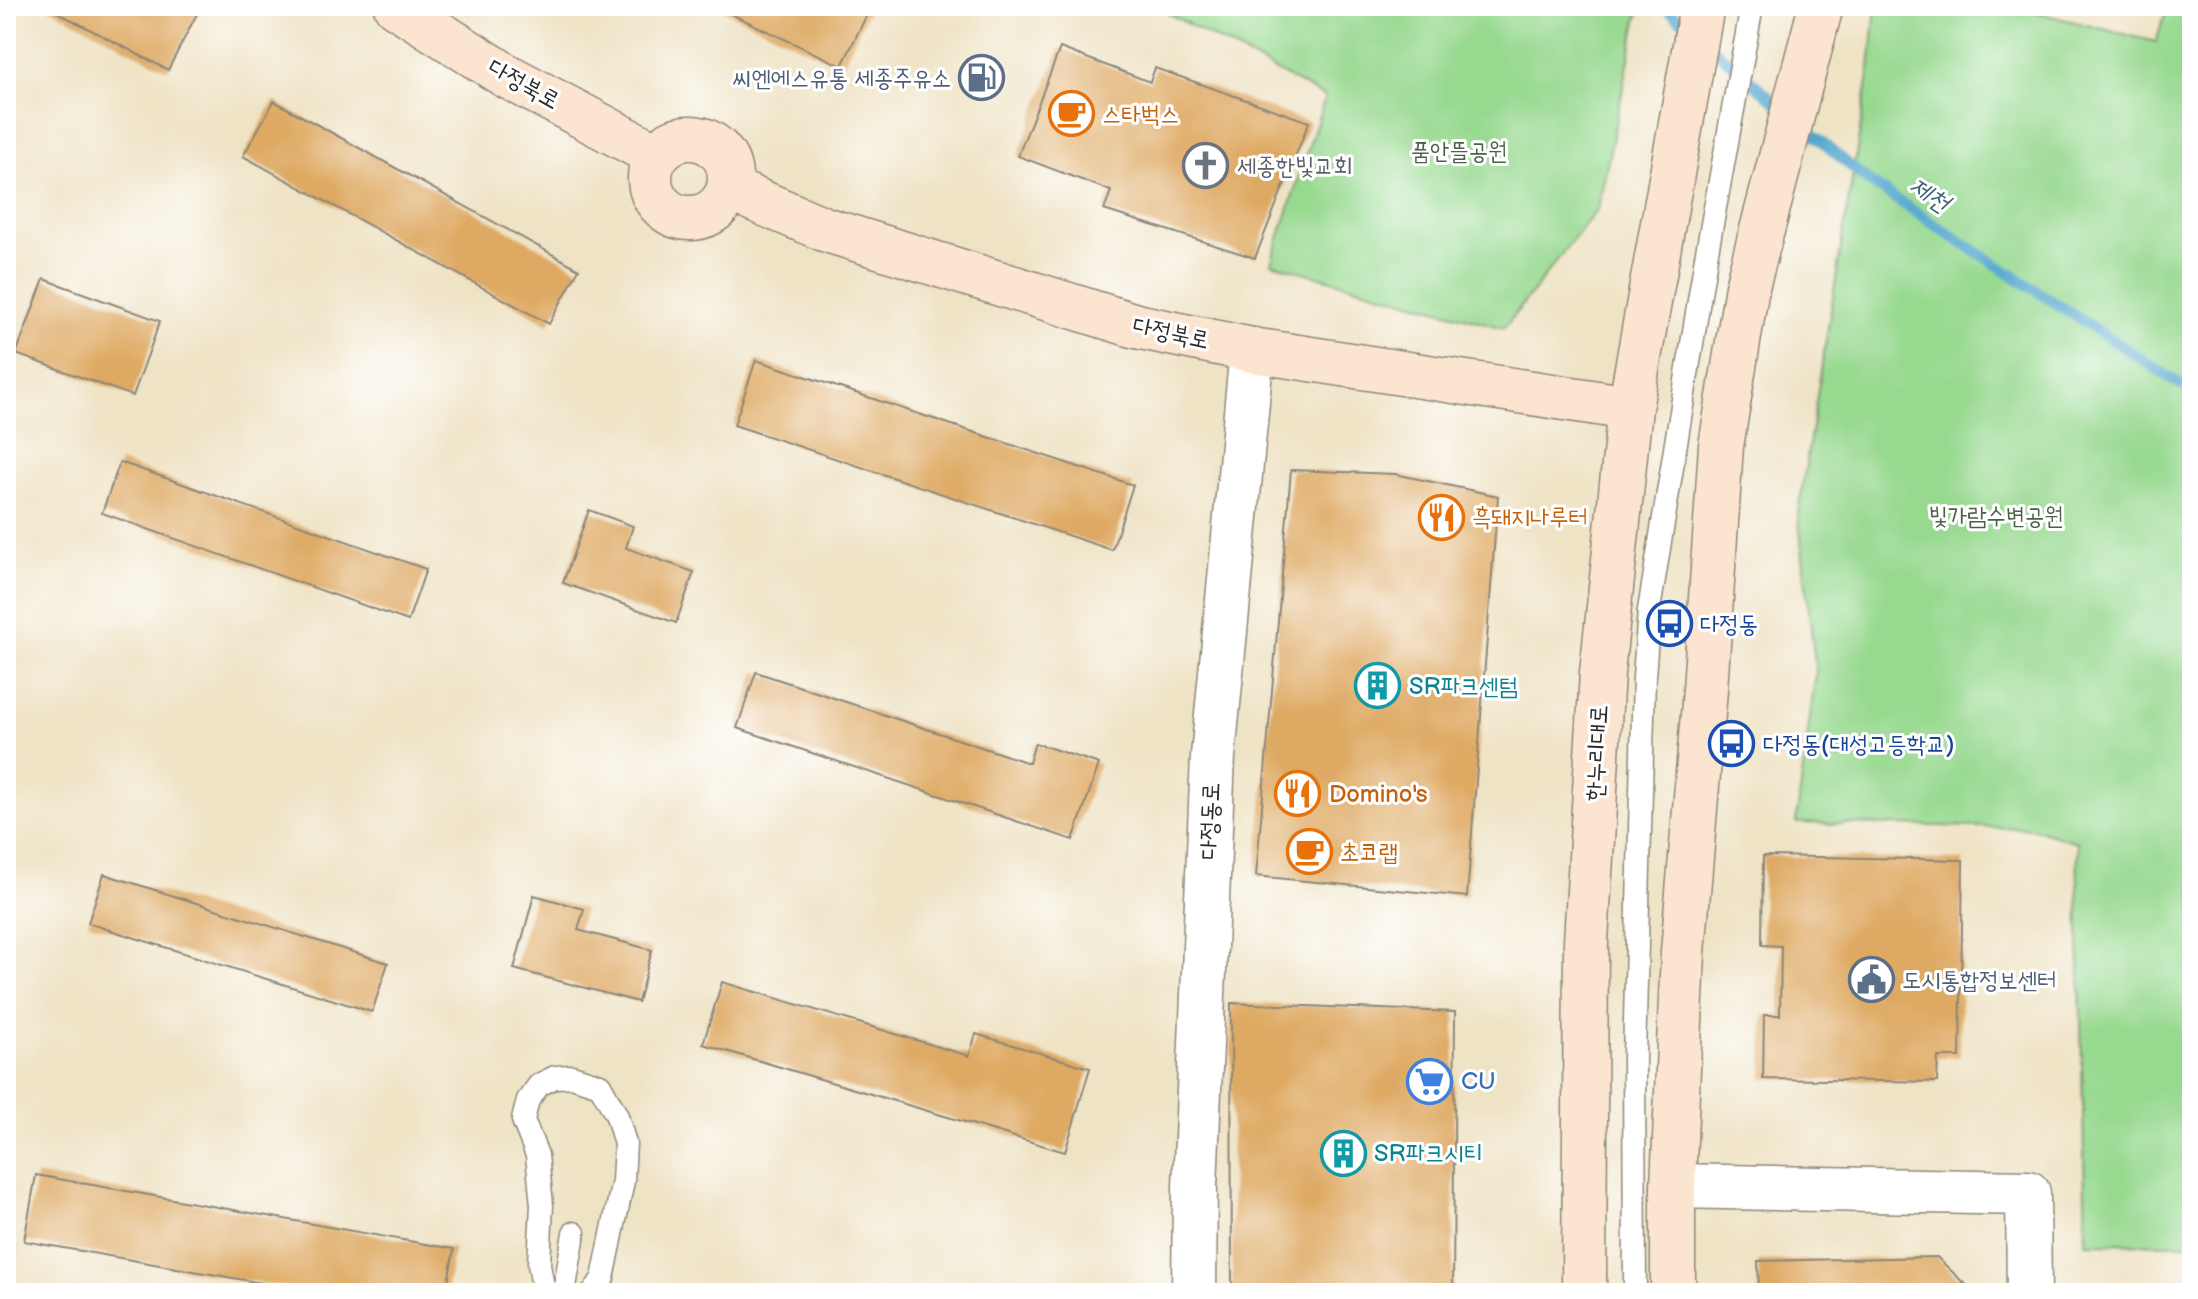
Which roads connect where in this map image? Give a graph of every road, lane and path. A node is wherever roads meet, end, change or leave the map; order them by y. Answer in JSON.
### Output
{"nodes":[{"id":1,"x":396,"y":6,"type":"edge"},
{"id":2,"x":1702,"y":6,"type":"edge"},
{"id":3,"x":1752,"y":6,"type":"edge"},
{"id":4,"x":1821,"y":6,"type":"edge"},
{"id":5,"x":656,"y":155,"type":"junction"},
{"id":6,"x":730,"y":189,"type":"junction"},
{"id":7,"x":1252,"y":350,"type":"junction"},
{"id":8,"x":1630,"y":408,"type":"junction"},
{"id":9,"x":1673,"y":1186,"type":"junction"},
{"id":10,"x":574,"y":1233,"type":"dead end"},
{"id":11,"x":544,"y":1293,"type":"edge"},
{"id":12,"x":564,"y":1293,"type":"edge"},
{"id":13,"x":593,"y":1293,"type":"edge"},
{"id":14,"x":1194,"y":1293,"type":"edge"},
{"id":15,"x":1584,"y":1293,"type":"edge"},
{"id":16,"x":1635,"y":1293,"type":"edge"},
{"id":17,"x":1673,"y":1293,"type":"edge"},
{"id":18,"x":2029,"y":1293,"type":"edge"}],
"edges":[{"from":1,"to":5,"type":"street","name":"다정북로"},
{"from":2,"to":8,"type":"street","name":"한누리대로"},
{"from":3,"to":16,"type":"lane"},
{"from":4,"to":9,"type":"street"},
{"from":5,"to":6,"type":"street"},
{"from":5,"to":6,"type":"street"},
{"from":6,"to":7,"type":"street","name":"다정북로"},
{"from":7,"to":8,"type":"street","name":"다정북로"},
{"from":7,"to":14,"type":"street","name":"다정동로"},
{"from":8,"to":15,"type":"street","name":"한누리대로"},
{"from":9,"to":17,"type":"street"},
{"from":9,"to":18,"type":"street"},
{"from":10,"to":12,"type":"lane"},
{"from":11,"to":13,"type":"lane"}]}
